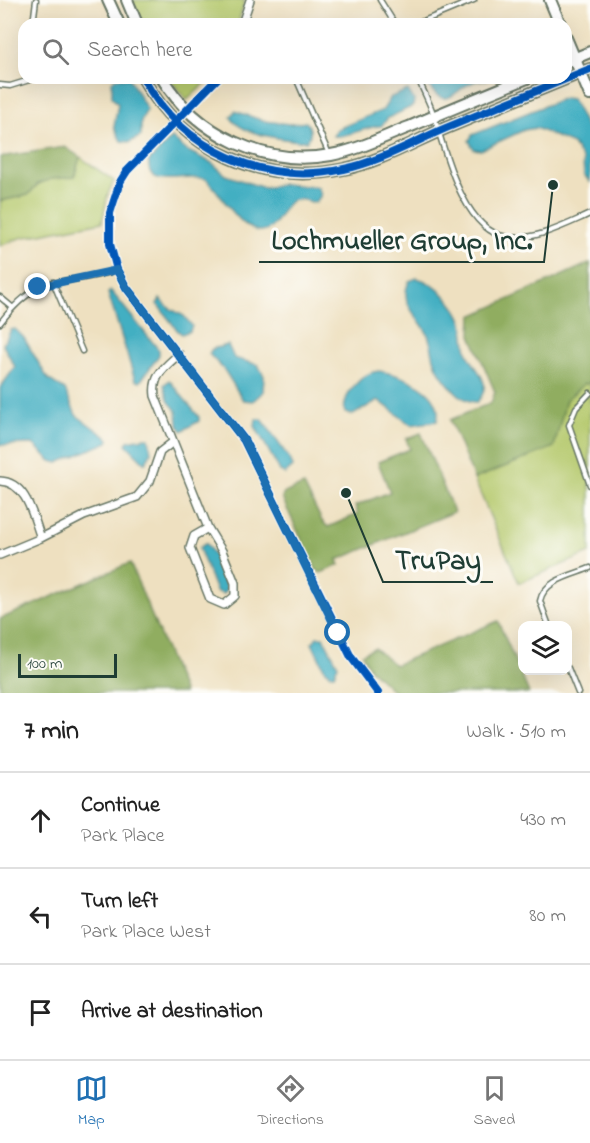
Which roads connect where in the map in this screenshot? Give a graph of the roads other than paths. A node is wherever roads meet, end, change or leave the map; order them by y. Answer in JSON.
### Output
{"nodes":[{"id":1,"x":36,"y":0,"type":"edge"},
{"id":2,"x":108,"y":0,"type":"edge"},
{"id":3,"x":127,"y":0,"type":"edge"},
{"id":4,"x":250,"y":0,"type":"edge"},
{"id":5,"x":380,"y":0,"type":"edge"},
{"id":6,"x":455,"y":0,"type":"edge"},
{"id":7,"x":474,"y":0,"type":"edge"},
{"id":8,"x":550,"y":0,"type":"edge"},
{"id":9,"x":458,"y":7,"type":"junction"},
{"id":10,"x":34,"y":18,"type":"edge"},
{"id":11,"x":116,"y":18,"type":"edge"},
{"id":12,"x":134,"y":18,"type":"edge"},
{"id":13,"x":245,"y":18,"type":"edge"},
{"id":14,"x":391,"y":18,"type":"edge"},
{"id":15,"x":431,"y":18,"type":"edge"},
{"id":16,"x":558,"y":18,"type":"edge"},
{"id":17,"x":590,"y":52,"type":"edge"},
{"id":18,"x":572,"y":60,"type":"edge"},
{"id":19,"x":572,"y":62,"type":"edge"},
{"id":20,"x":585,"y":71,"type":"edge"},
{"id":21,"x":18,"y":84,"type":"edge"},
{"id":22,"x":146,"y":84,"type":"edge"},
{"id":23,"x":167,"y":84,"type":"edge"},
{"id":24,"x":212,"y":84,"type":"edge"},
{"id":25,"x":299,"y":84,"type":"edge"},
{"id":26,"x":421,"y":84,"type":"edge"},
{"id":27,"x":512,"y":84,"type":"edge"},
{"id":28,"x":554,"y":84,"type":"edge"},
{"id":29,"x":0,"y":86,"type":"edge"},
{"id":30,"x":590,"y":95,"type":"edge"},
{"id":31,"x":187,"y":110,"type":"junction"},
{"id":32,"x":434,"y":116,"type":"junction"},
{"id":33,"x":175,"y":122,"type":"junction"},
{"id":34,"x":438,"y":132,"type":"junction"},
{"id":35,"x":329,"y":155,"type":"junction"},
{"id":36,"x":590,"y":214,"type":"edge"},
{"id":37,"x":117,"y":270,"type":"junction"},
{"id":38,"x":52,"y":282,"type":"junction"},
{"id":39,"x":0,"y":297,"type":"edge"},
{"id":40,"x":12,"y":307,"type":"junction"},
{"id":41,"x":0,"y":323,"type":"edge"},
{"id":42,"x":82,"y":351,"type":"dead end"},
{"id":43,"x":179,"y":354,"type":"junction"},
{"id":44,"x":590,"y":393,"type":"edge"},
{"id":45,"x":173,"y":442,"type":"junction"},
{"id":46,"x":0,"y":481,"type":"edge"},
{"id":47,"x":590,"y":485,"type":"edge"},
{"id":48,"x":208,"y":528,"type":"junction"},
{"id":49,"x":41,"y":538,"type":"junction"},
{"id":50,"x":0,"y":555,"type":"edge"},
{"id":51,"x":590,"y":568,"type":"edge"},
{"id":52,"x":547,"y":621,"type":"edge"},
{"id":53,"x":570,"y":675,"type":"edge"},
{"id":54,"x":378,"y":693,"type":"edge"},
{"id":55,"x":578,"y":693,"type":"edge"}],
"edges":[{"from":1,"to":10,"type":"lane"},
{"from":2,"to":11,"type":"street"},
{"from":3,"to":12,"type":"street"},
{"from":4,"to":13,"type":"street"},
{"from":5,"to":14,"type":"lane"},
{"from":6,"to":9,"type":"lane"},
{"from":7,"to":9,"type":"lane"},
{"from":8,"to":16,"type":"street"},
{"from":9,"to":15,"type":"lane"},
{"from":17,"to":18,"type":"street"},
{"from":19,"to":20,"type":"street"},
{"from":20,"to":30,"type":"street"},
{"from":21,"to":29,"type":"lane"},
{"from":22,"to":33,"type":"street"},
{"from":23,"to":31,"type":"street"},
{"from":24,"to":31,"type":"street"},
{"from":25,"to":35,"type":"lane"},
{"from":26,"to":32,"type":"lane"},
{"from":27,"to":32,"type":"street"},
{"from":28,"to":34,"type":"street"},
{"from":31,"to":33,"type":"street"},
{"from":31,"to":35,"type":"street"},
{"from":32,"to":34,"type":"lane"},
{"from":32,"to":35,"type":"street"},
{"from":33,"to":34,"type":"street"},
{"from":33,"to":37,"type":"street"},
{"from":34,"to":36,"type":"lane"},
{"from":37,"to":38,"type":"lane"},
{"from":37,"to":43,"type":"street"},
{"from":38,"to":40,"type":"lane"},
{"from":38,"to":42,"type":"lane"},
{"from":39,"to":40,"type":"lane"},
{"from":40,"to":41,"type":"lane"},
{"from":43,"to":45,"type":"street"},
{"from":43,"to":54,"type":"street"},
{"from":44,"to":47,"type":"lane"},
{"from":45,"to":48,"type":"street"},
{"from":45,"to":49,"type":"street"},
{"from":46,"to":49,"type":"street"},
{"from":48,"to":48,"type":"street"},
{"from":49,"to":50,"type":"street"},
{"from":51,"to":52,"type":"lane"},
{"from":53,"to":55,"type":"lane"}]}
